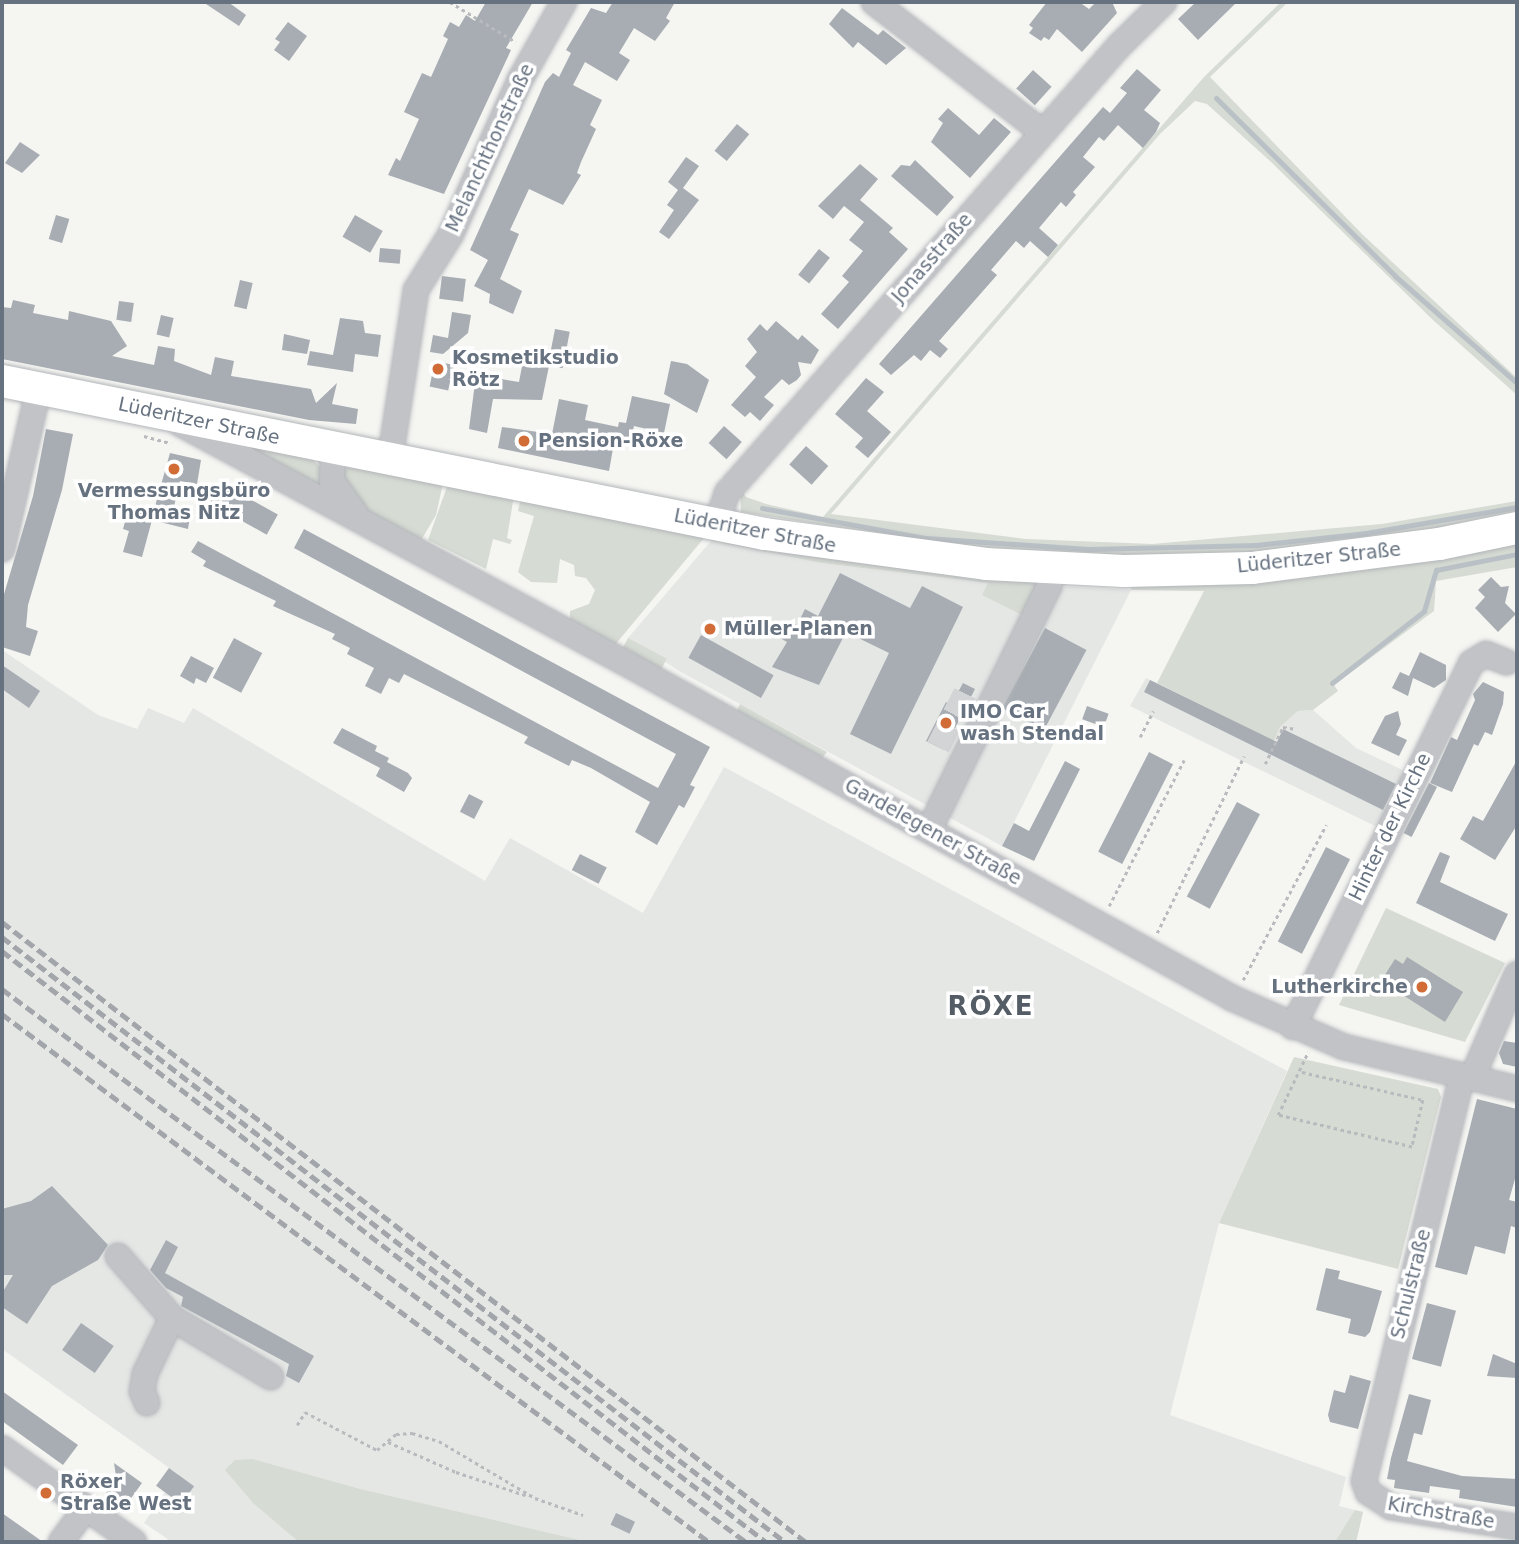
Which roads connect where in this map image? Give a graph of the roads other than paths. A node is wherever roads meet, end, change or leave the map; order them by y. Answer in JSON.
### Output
{"nodes":[{"id":1,"x":564,"y":2,"type":"edge"},
{"id":2,"x":874,"y":2,"type":"edge"},
{"id":3,"x":1164,"y":2,"type":"edge"},
{"id":4,"x":1042,"y":132,"type":"junction"},
{"id":5,"x":2,"y":381,"type":"edge"},
{"id":6,"x":40,"y":388,"type":"junction"},
{"id":7,"x":160,"y":413,"type":"junction"},
{"id":8,"x":333,"y":449,"type":"junction"},
{"id":9,"x":390,"y":460,"type":"junction"},
{"id":10,"x":716,"y":524,"type":"junction"},
{"id":11,"x":368,"y":525,"type":"junction"},
{"id":12,"x":1517,"y":528,"type":"edge"},
{"id":13,"x":2,"y":549,"type":"edge"},
{"id":14,"x":1052,"y":569,"type":"junction"},
{"id":15,"x":1506,"y":662,"type":"dead end"},
{"id":16,"x":929,"y":830,"type":"junction"},
{"id":17,"x":1517,"y":975,"type":"edge"},
{"id":18,"x":1306,"y":1044,"type":"junction"},
{"id":19,"x":1467,"y":1077,"type":"junction"},
{"id":20,"x":1517,"y":1089,"type":"edge"},
{"id":21,"x":118,"y":1256,"type":"dead end"},
{"id":22,"x":173,"y":1318,"type":"junction"},
{"id":23,"x":271,"y":1377,"type":"dead end"},
{"id":24,"x":147,"y":1403,"type":"dead end"},
{"id":25,"x":2,"y":1448,"type":"edge"},
{"id":26,"x":1368,"y":1492,"type":"joint"},
{"id":27,"x":86,"y":1508,"type":"junction"},
{"id":28,"x":1517,"y":1527,"type":"edge"},
{"id":29,"x":130,"y":1541,"type":"edge"},
{"id":30,"x":61,"y":1542,"type":"edge"}],
"edges":[{"from":1,"to":9,"type":"street","name":"Melanchthonstraße"},
{"from":2,"to":4,"type":"street"},
{"from":3,"to":4,"type":"street","name":"Jonasstraße"},
{"from":4,"to":10,"type":"street","name":"Jonasstraße"},
{"from":5,"to":6,"type":"main road","name":"Lüderitzer Straße"},
{"from":6,"to":7,"type":"main road","name":"Lüderitzer Straße"},
{"from":6,"to":13,"type":"street"},
{"from":7,"to":8,"type":"main road","name":"Lüderitzer Straße"},
{"from":7,"to":11,"type":"street","name":"Gardelegener Straße"},
{"from":8,"to":9,"type":"main road","name":"Lüderitzer Straße"},
{"from":8,"to":11,"type":"street","name":"Gardelegener Straße"},
{"from":9,"to":10,"type":"main road","name":"Lüderitzer Straße"},
{"from":10,"to":14,"type":"main road","name":"Lüderitzer Straße"},
{"from":11,"to":16,"type":"street","name":"Gardelegener Straße"},
{"from":12,"to":14,"type":"main road","name":"Lüderitzer Straße"},
{"from":14,"to":16,"type":"street"},
{"from":15,"to":18,"type":"street","name":"Hinter der Kirche"},
{"from":16,"to":18,"type":"street","name":"Gardelegener Straße"},
{"from":17,"to":19,"type":"street","name":"Schulstraße"},
{"from":18,"to":19,"type":"street","name":"Gardelegener Straße"},
{"from":19,"to":20,"type":"street","name":"Gardelegener Straße"},
{"from":19,"to":26,"type":"street","name":"Schulstraße"},
{"from":21,"to":22,"type":"street"},
{"from":22,"to":23,"type":"street"},
{"from":22,"to":24,"type":"street"},
{"from":25,"to":27,"type":"street"},
{"from":26,"to":28,"type":"street","name":"Kirchstraße"},
{"from":27,"to":29,"type":"street"},
{"from":27,"to":30,"type":"street"}]}
